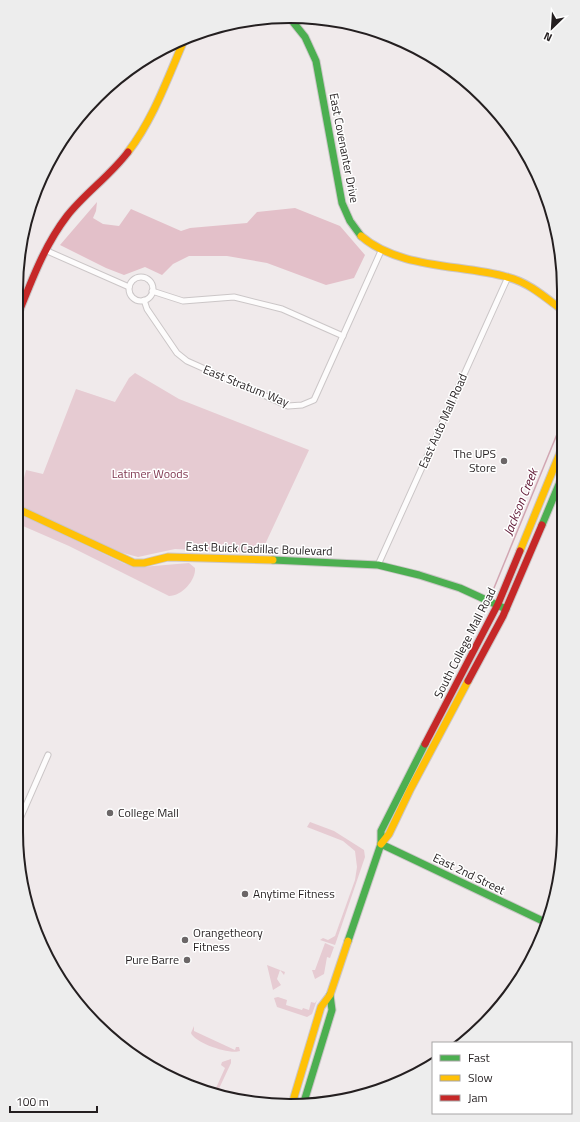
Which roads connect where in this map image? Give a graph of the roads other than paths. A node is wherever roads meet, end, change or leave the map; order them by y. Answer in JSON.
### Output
{"nodes":[{"id":1,"x":294,"y":23,"type":"edge"},
{"id":2,"x":181,"y":46,"type":"edge"},
{"id":3,"x":46,"y":250,"type":"junction"},
{"id":4,"x":381,"y":251,"type":"junction"},
{"id":5,"x":508,"y":277,"type":"junction"},
{"id":6,"x":129,"y":287,"type":"junction"},
{"id":7,"x":152,"y":291,"type":"junction"},
{"id":8,"x":144,"y":300,"type":"junction"},
{"id":9,"x":23,"y":301,"type":"edge"},
{"id":10,"x":557,"y":306,"type":"edge"},
{"id":11,"x":343,"y":336,"type":"junction"},
{"id":12,"x":557,"y":463,"type":"edge"},
{"id":13,"x":557,"y":489,"type":"edge"},
{"id":14,"x":23,"y":511,"type":"edge"},
{"id":15,"x":378,"y":565,"type":"junction"},
{"id":16,"x":498,"y":604,"type":"junction"},
{"id":17,"x":506,"y":609,"type":"junction"},
{"id":18,"x":48,"y":755,"type":"dead end"},
{"id":19,"x":409,"y":773,"type":"junction"},
{"id":20,"x":416,"y":780,"type":"junction"},
{"id":21,"x":397,"y":797,"type":"junction"},
{"id":22,"x":404,"y":801,"type":"junction"},
{"id":23,"x":391,"y":810,"type":"junction"},
{"id":24,"x":23,"y":812,"type":"edge"},
{"id":25,"x":397,"y":816,"type":"junction"},
{"id":26,"x":381,"y":844,"type":"junction"},
{"id":27,"x":542,"y":921,"type":"edge"},
{"id":28,"x":330,"y":995,"type":"junction"},
{"id":29,"x":305,"y":1098,"type":"edge"},
{"id":30,"x":294,"y":1099,"type":"edge"}],
"edges":[{"from":1,"to":4,"type":"street","name":"East Covenanter Drive"},
{"from":2,"to":3,"type":"street"},
{"from":3,"to":6,"type":"street"},
{"from":3,"to":9,"type":"street"},
{"from":4,"to":5,"type":"street","name":"East Covenanter Drive"},
{"from":4,"to":11,"type":"street","name":"East Stratum Way"},
{"from":5,"to":10,"type":"street","name":"East Covenanter Drive"},
{"from":5,"to":15,"type":"street","name":"East Auto Mall Road"},
{"from":6,"to":7,"type":"street"},
{"from":6,"to":8,"type":"street"},
{"from":7,"to":8,"type":"street"},
{"from":7,"to":11,"type":"street"},
{"from":8,"to":11,"type":"street","name":"East Stratum Way"},
{"from":12,"to":16,"type":"street","name":"South College Mall Road"},
{"from":13,"to":17,"type":"street","name":"South College Mall Road"},
{"from":14,"to":15,"type":"street","name":"East Buick Cadillac Boulevard"},
{"from":15,"to":16,"type":"street","name":"East Buick Cadillac Boulevard"},
{"from":16,"to":17,"type":"street","name":"East Buick Cadillac Boulevard"},
{"from":16,"to":19,"type":"street","name":"South College Mall Road"},
{"from":17,"to":20,"type":"street","name":"South College Mall Road"},
{"from":18,"to":24,"type":"street"},
{"from":19,"to":20,"type":"street"},
{"from":19,"to":21,"type":"street","name":"South College Mall Road"},
{"from":20,"to":22,"type":"street","name":"South College Mall Road"},
{"from":21,"to":22,"type":"street"},
{"from":21,"to":23,"type":"street","name":"South College Mall Road"},
{"from":22,"to":25,"type":"street","name":"South College Mall Road"},
{"from":23,"to":25,"type":"street"},
{"from":23,"to":26,"type":"street","name":"South College Mall Road"},
{"from":25,"to":26,"type":"street","name":"South College Mall Road"},
{"from":26,"to":27,"type":"street","name":"East 2nd Street"},
{"from":26,"to":28,"type":"street","name":"South College Mall Road"},
{"from":28,"to":29,"type":"street","name":"South College Mall Road"},
{"from":28,"to":30,"type":"street","name":"South College Mall Road"}]}
